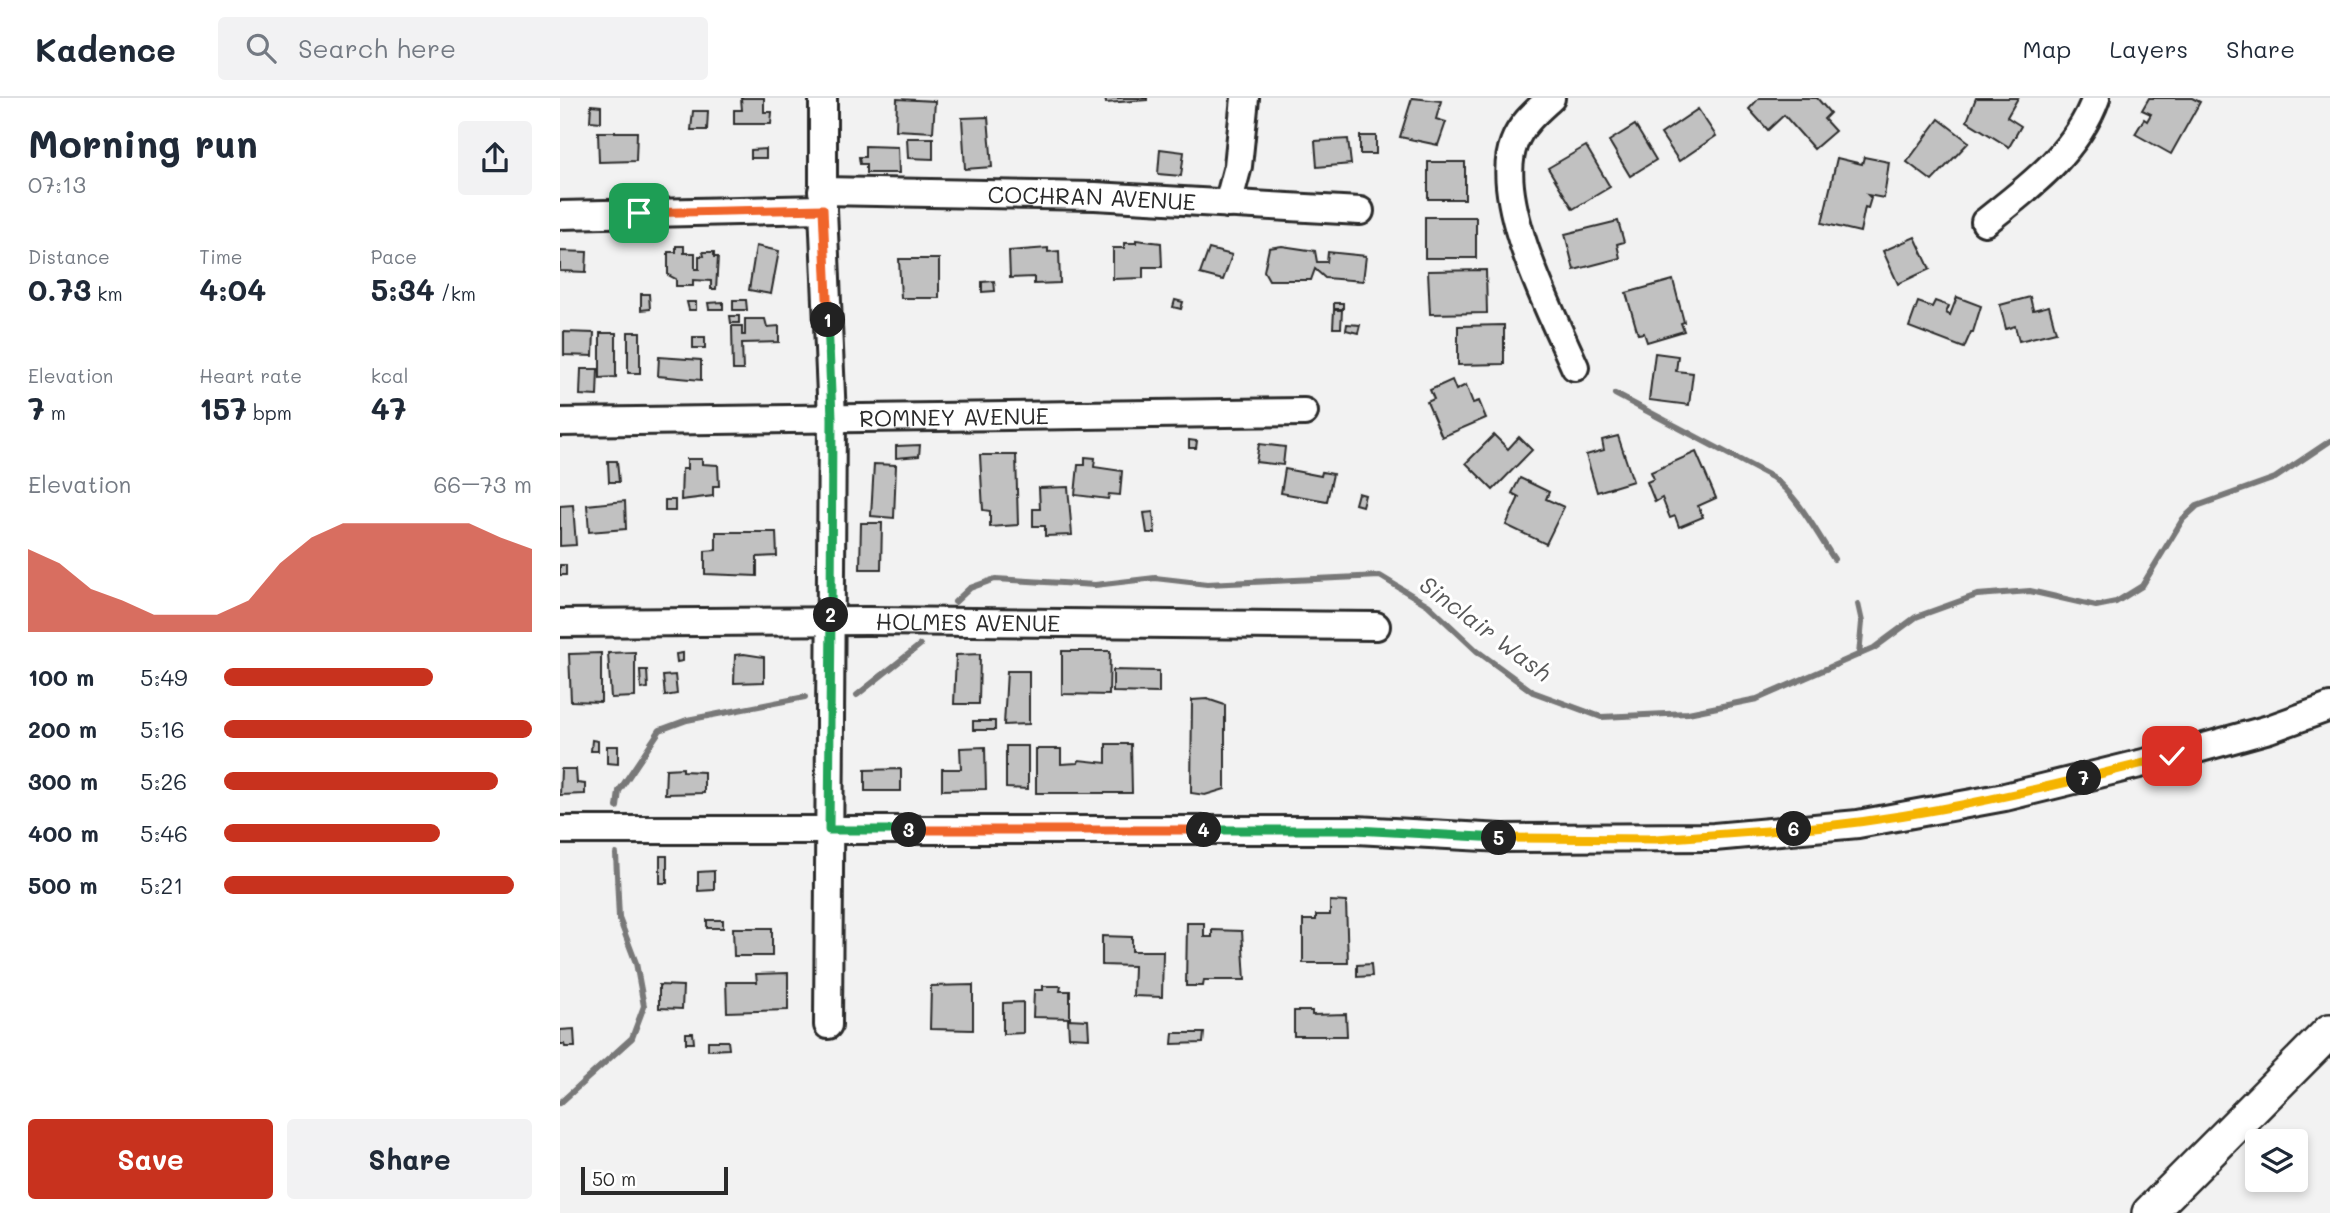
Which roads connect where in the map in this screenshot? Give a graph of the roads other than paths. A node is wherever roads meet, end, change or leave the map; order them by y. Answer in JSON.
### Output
{"nodes":[{"id":1,"x":823,"y":98,"type":"edge"},
{"id":2,"x":1245,"y":98,"type":"edge"},
{"id":3,"x":1551,"y":98,"type":"edge"},
{"id":4,"x":2096,"y":98,"type":"edge"},
{"id":5,"x":823,"y":200,"type":"junction"},
{"id":6,"x":1228,"y":204,"type":"junction"},
{"id":7,"x":1360,"y":211,"type":"dead end"},
{"id":8,"x":560,"y":215,"type":"edge"},
{"id":9,"x":1984,"y":222,"type":"dead end"},
{"id":10,"x":1575,"y":367,"type":"dead end"},
{"id":11,"x":1304,"y":412,"type":"dead end"},
{"id":12,"x":832,"y":418,"type":"junction"},
{"id":13,"x":560,"y":422,"type":"edge"},
{"id":14,"x":831,"y":622,"type":"junction"},
{"id":15,"x":560,"y":623,"type":"edge"},
{"id":16,"x":1376,"y":626,"type":"dead end"},
{"id":17,"x":2330,"y":707,"type":"edge"},
{"id":18,"x":560,"y":830,"type":"edge"},
{"id":19,"x":829,"y":830,"type":"junction"},
{"id":20,"x":828,"y":1025,"type":"dead end"},
{"id":21,"x":2330,"y":1031,"type":"edge"},
{"id":22,"x":2149,"y":1213,"type":"edge"}],
"edges":[{"from":1,"to":5,"type":"street"},
{"from":2,"to":6,"type":"street"},
{"from":3,"to":10,"type":"street"},
{"from":4,"to":9,"type":"street"},
{"from":5,"to":6,"type":"street","name":"COCHRAN AVENUE"},
{"from":5,"to":8,"type":"street","name":"COCHRAN AVENUE"},
{"from":5,"to":12,"type":"street"},
{"from":6,"to":7,"type":"street","name":"COCHRAN AVENUE"},
{"from":11,"to":12,"type":"street","name":"ROMNEY AVENUE"},
{"from":12,"to":13,"type":"street","name":"ROMNEY AVENUE"},
{"from":12,"to":14,"type":"street"},
{"from":14,"to":15,"type":"street","name":"HOLMES AVENUE"},
{"from":14,"to":16,"type":"street","name":"HOLMES AVENUE"},
{"from":14,"to":19,"type":"street"},
{"from":17,"to":19,"type":"street"},
{"from":18,"to":19,"type":"street"},
{"from":19,"to":20,"type":"street"},
{"from":21,"to":22,"type":"main road"}]}
